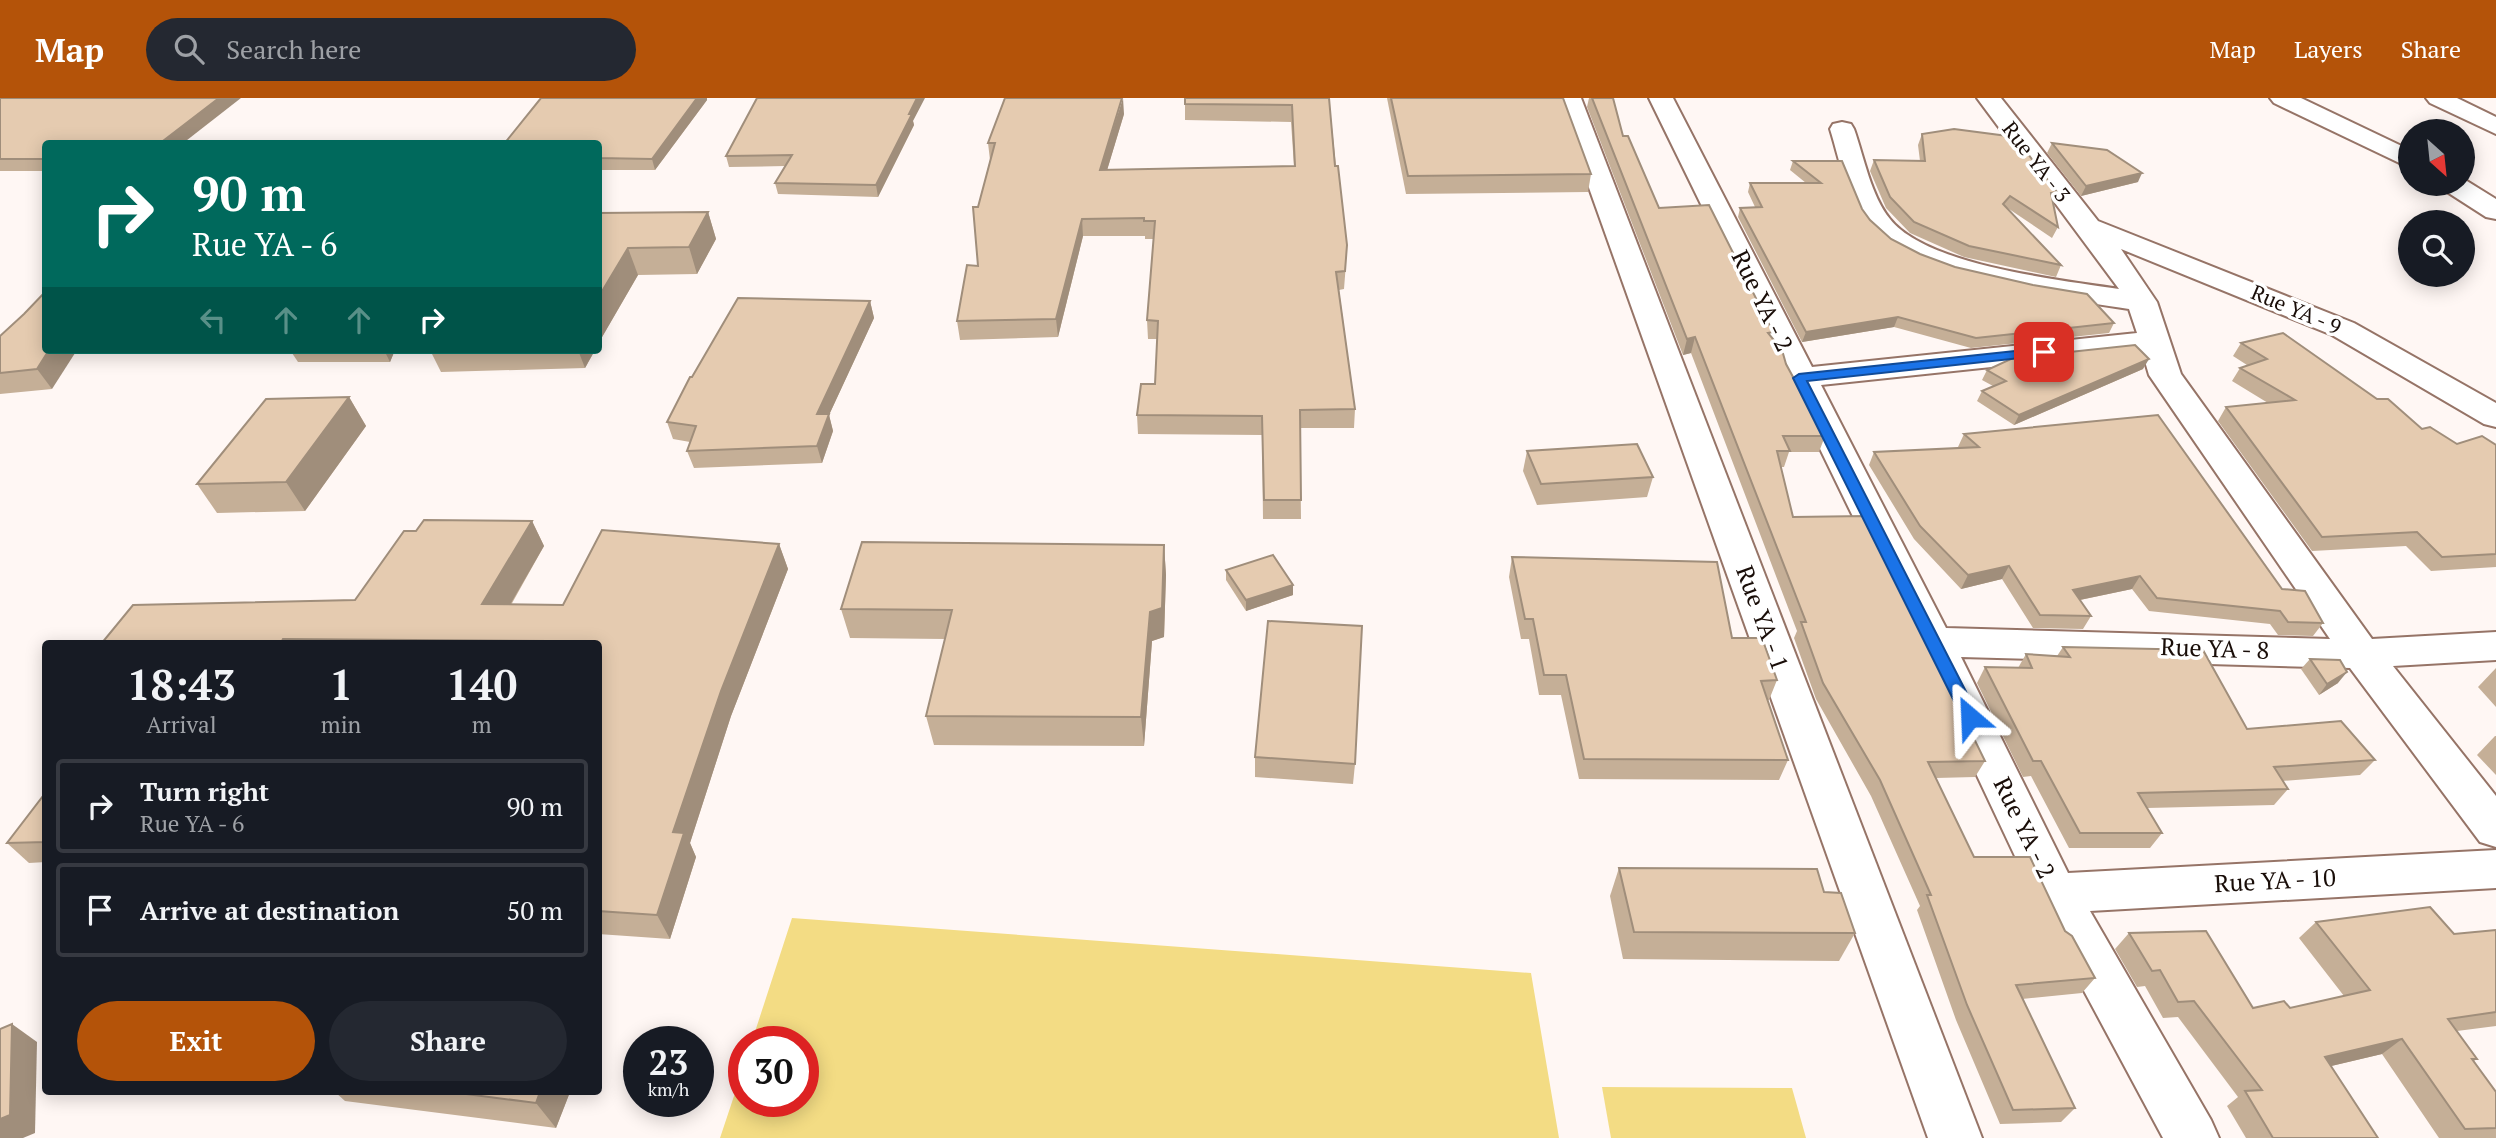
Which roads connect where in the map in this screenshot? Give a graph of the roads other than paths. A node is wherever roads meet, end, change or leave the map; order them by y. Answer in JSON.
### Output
{"nodes":[{"id":1,"x":1569,"y":98,"type":"edge"},
{"id":2,"x":1661,"y":98,"type":"edge"},
{"id":3,"x":1989,"y":98,"type":"edge"},
{"id":4,"x":2282,"y":98,"type":"edge"},
{"id":5,"x":2438,"y":98,"type":"edge"},
{"id":6,"x":2496,"y":127,"type":"edge"},
{"id":7,"x":1842,"y":130,"type":"dead end"},
{"id":8,"x":2398,"y":154,"type":"edge"},
{"id":9,"x":2472,"y":196,"type":"edge"},
{"id":10,"x":2496,"y":211,"type":"edge"},
{"id":11,"x":2085,"y":225,"type":"junction"},
{"id":12,"x":2142,"y":302,"type":"junction"},
{"id":13,"x":2152,"y":341,"type":"junction"},
{"id":14,"x":1799,"y":378,"type":"junction"},
{"id":15,"x":2496,"y":418,"type":"edge"},
{"id":16,"x":1934,"y":642,"type":"junction"},
{"id":17,"x":2496,"y":646,"type":"edge"},
{"id":18,"x":2361,"y":654,"type":"junction"},
{"id":19,"x":2496,"y":829,"type":"edge"},
{"id":20,"x":2496,"y":869,"type":"edge"},
{"id":21,"x":2055,"y":892,"type":"junction"},
{"id":22,"x":1955,"y":1138,"type":"edge"},
{"id":23,"x":2192,"y":1138,"type":"edge"}],
"edges":[{"from":1,"to":22,"type":"street","name":"Rue YA - 1"},
{"from":2,"to":14,"type":"street","name":"Rue YA - 2"},
{"from":3,"to":11,"type":"street","name":"Rue YA - 3"},
{"from":4,"to":8,"type":"street"},
{"from":5,"to":6,"type":"street"},
{"from":7,"to":12,"type":"street"},
{"from":9,"to":10,"type":"street"},
{"from":11,"to":12,"type":"street","name":"Rue YA - 3"},
{"from":11,"to":15,"type":"street","name":"Rue YA - 9"},
{"from":12,"to":13,"type":"street","name":"Rue YA - 3"},
{"from":13,"to":14,"type":"street"},
{"from":13,"to":18,"type":"street","name":"Rue YA - 3"},
{"from":14,"to":16,"type":"street","name":"Rue YA - 2"},
{"from":16,"to":18,"type":"street","name":"Rue YA - 8"},
{"from":16,"to":21,"type":"street","name":"Rue YA - 2"},
{"from":17,"to":18,"type":"street","name":"Rue YA - 8"},
{"from":18,"to":19,"type":"street","name":"Rue YA - 3"},
{"from":20,"to":21,"type":"street","name":"Rue YA - 10"},
{"from":21,"to":23,"type":"street","name":"Rue YA - 2"}]}
